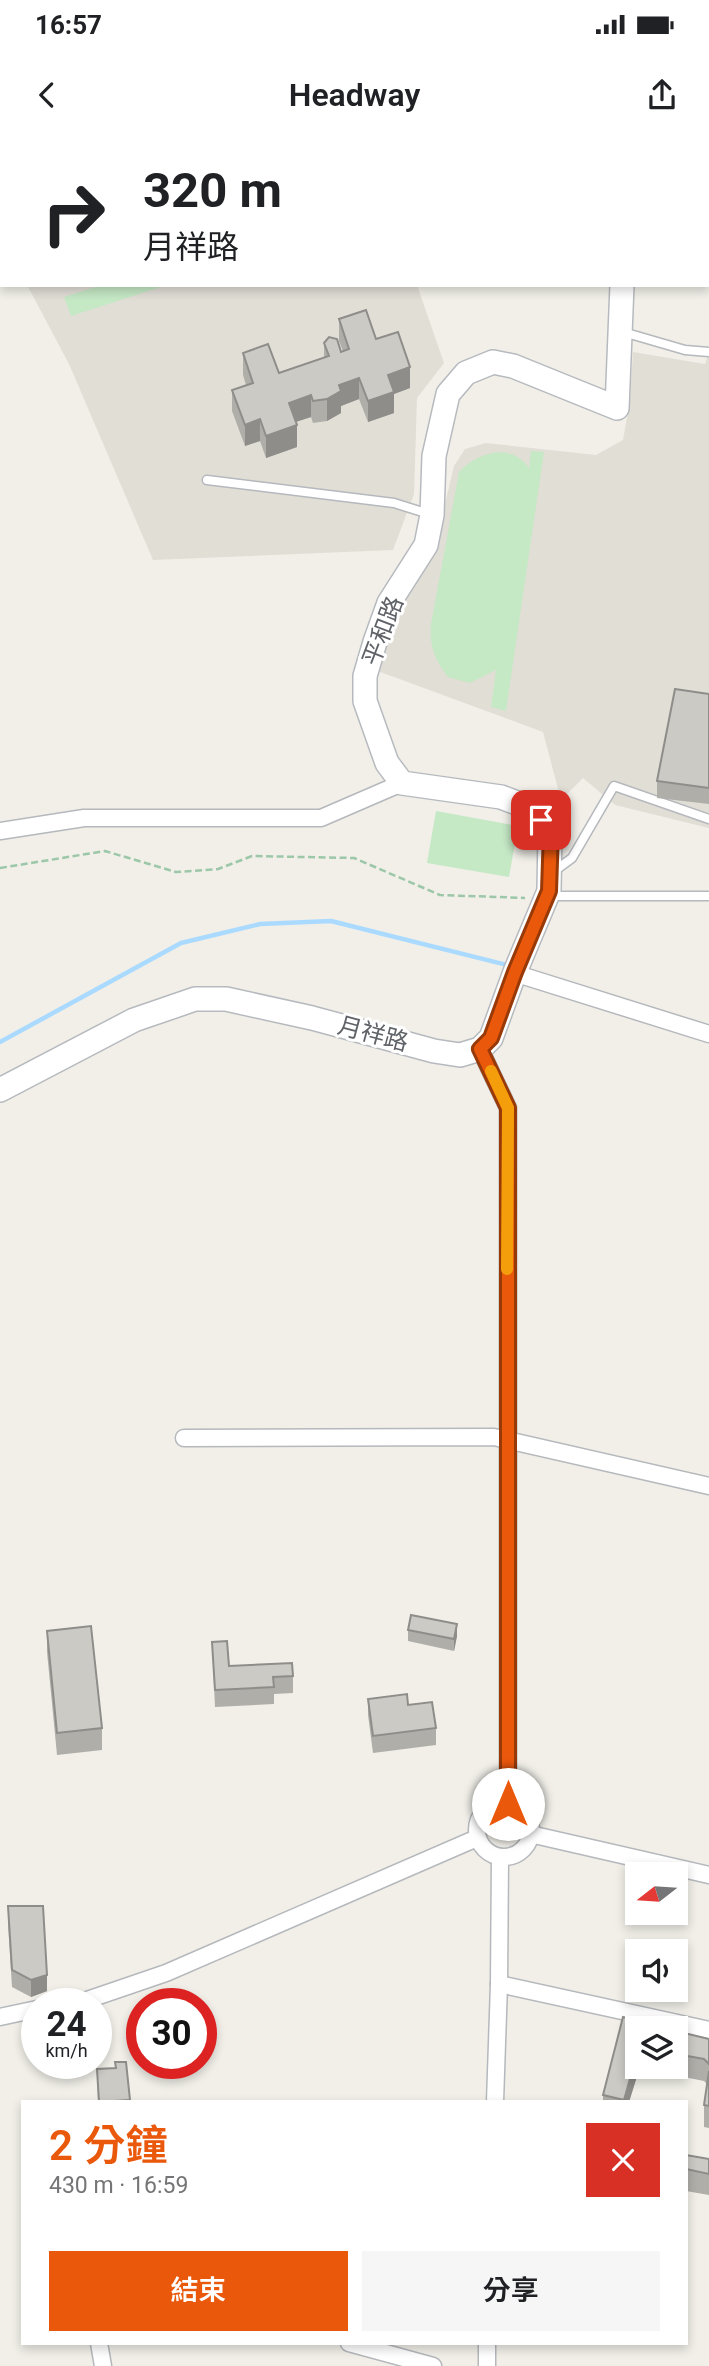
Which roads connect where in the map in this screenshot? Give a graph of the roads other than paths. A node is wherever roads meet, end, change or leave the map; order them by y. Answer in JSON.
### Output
{"nodes":[{"id":1,"x":622,"y":287,"type":"edge"},
{"id":2,"x":620,"y":332,"type":"junction"},
{"id":3,"x":709,"y":352,"type":"edge"},
{"id":4,"x":207,"y":480,"type":"dead end"},
{"id":5,"x":432,"y":514,"type":"junction"},
{"id":6,"x":402,"y":783,"type":"junction"},
{"id":7,"x":709,"y":819,"type":"edge"},
{"id":8,"x":0,"y":831,"type":"edge"},
{"id":9,"x":547,"y":890,"type":"junction"},
{"id":10,"x":709,"y":896,"type":"edge"},
{"id":11,"x":516,"y":969,"type":"junction"},
{"id":12,"x":709,"y":1034,"type":"edge"},
{"id":13,"x":480,"y":1049,"type":"junction"},
{"id":14,"x":0,"y":1090,"type":"edge"},
{"id":15,"x":184,"y":1438,"type":"dead end"},
{"id":16,"x":507,"y":1441,"type":"junction"},
{"id":17,"x":709,"y":1486,"type":"edge"},
{"id":18,"x":508,"y":1804,"type":"junction"},
{"id":19,"x":530,"y":1834,"type":"junction"},
{"id":20,"x":477,"y":1838,"type":"junction"},
{"id":21,"x":500,"y":1857,"type":"junction"},
{"id":22,"x":709,"y":1875,"type":"edge"},
{"id":23,"x":499,"y":1984,"type":"junction"},
{"id":24,"x":112,"y":1991,"type":"edge"},
{"id":25,"x":21,"y":2013,"type":"edge"},
{"id":26,"x":0,"y":2017,"type":"edge"},
{"id":27,"x":709,"y":2030,"type":"edge"},
{"id":28,"x":495,"y":2100,"type":"edge"},
{"id":29,"x":99,"y":2345,"type":"edge"},
{"id":30,"x":356,"y":2345,"type":"edge"},
{"id":31,"x":487,"y":2345,"type":"edge"},
{"id":32,"x":103,"y":2366,"type":"edge"},
{"id":33,"x":433,"y":2366,"type":"edge"},
{"id":34,"x":487,"y":2366,"type":"edge"}],
"edges":[{"from":1,"to":2,"type":"street","name":"平和路"},
{"from":2,"to":3,"type":"lane"},
{"from":2,"to":5,"type":"street","name":"平和路"},
{"from":4,"to":5,"type":"lane"},
{"from":5,"to":6,"type":"street","name":"平和路"},
{"from":6,"to":8,"type":"street"},
{"from":6,"to":9,"type":"street"},
{"from":7,"to":9,"type":"lane"},
{"from":9,"to":10,"type":"lane"},
{"from":9,"to":11,"type":"street"},
{"from":11,"to":12,"type":"street"},
{"from":11,"to":13,"type":"street"},
{"from":13,"to":14,"type":"street","name":"月祥路"},
{"from":13,"to":16,"type":"street"},
{"from":15,"to":16,"type":"street"},
{"from":16,"to":17,"type":"street"},
{"from":16,"to":18,"type":"street"},
{"from":18,"to":19,"type":"street"},
{"from":18,"to":20,"type":"street"},
{"from":19,"to":21,"type":"street"},
{"from":19,"to":22,"type":"street"},
{"from":20,"to":21,"type":"street"},
{"from":20,"to":24,"type":"street"},
{"from":21,"to":23,"type":"street"},
{"from":23,"to":27,"type":"street"},
{"from":23,"to":28,"type":"street"},
{"from":25,"to":26,"type":"street"},
{"from":29,"to":32,"type":"street"},
{"from":30,"to":33,"type":"street"},
{"from":31,"to":34,"type":"street"}]}
